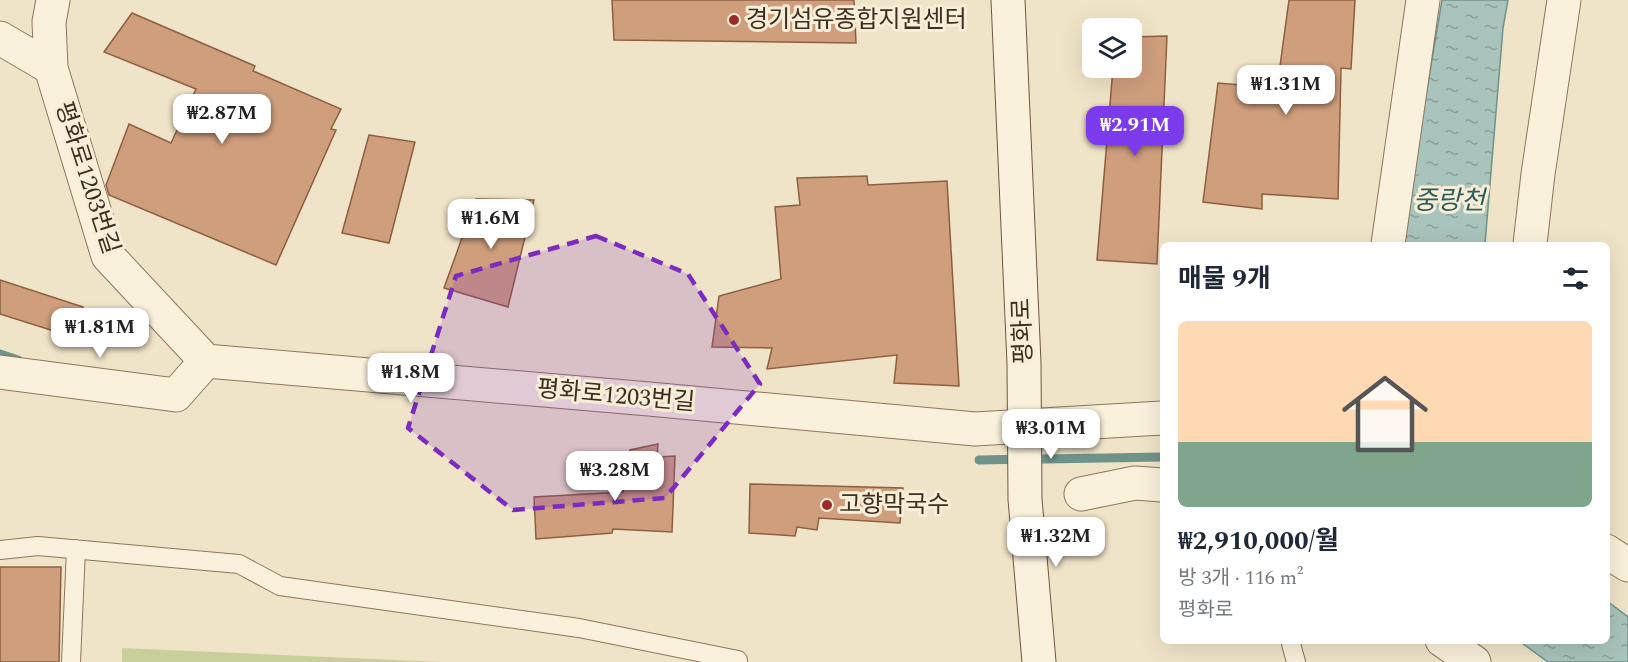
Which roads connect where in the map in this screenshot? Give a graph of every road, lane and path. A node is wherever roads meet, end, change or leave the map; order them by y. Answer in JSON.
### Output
{"nodes":[{"id":1,"x":53,"y":0,"type":"edge"},
{"id":2,"x":1008,"y":0,"type":"edge"},
{"id":3,"x":1423,"y":0,"type":"edge"},
{"id":4,"x":1564,"y":0,"type":"edge"},
{"id":5,"x":0,"y":38,"type":"edge"},
{"id":6,"x":51,"y":68,"type":"junction"},
{"id":7,"x":1388,"y":242,"type":"edge"},
{"id":8,"x":1530,"y":242,"type":"edge"},
{"id":9,"x":206,"y":361,"type":"junction"},
{"id":10,"x":0,"y":372,"type":"edge"},
{"id":11,"x":1160,"y":417,"type":"edge"},
{"id":12,"x":1026,"y":449,"type":"junction"},
{"id":13,"x":1160,"y":485,"type":"edge"},
{"id":14,"x":1081,"y":494,"type":"dead end"},
{"id":15,"x":76,"y":549,"type":"junction"},
{"id":16,"x":0,"y":550,"type":"edge"},
{"id":17,"x":1610,"y":554,"type":"edge"},
{"id":18,"x":1628,"y":565,"type":"edge"},
{"id":19,"x":1291,"y":644,"type":"edge"},
{"id":20,"x":1448,"y":644,"type":"edge"},
{"id":21,"x":71,"y":662,"type":"edge"},
{"id":22,"x":737,"y":662,"type":"edge"},
{"id":23,"x":1039,"y":662,"type":"edge"},
{"id":24,"x":1296,"y":662,"type":"edge"},
{"id":25,"x":1474,"y":662,"type":"edge"}],
"edges":[{"from":1,"to":6,"type":"street","name":"평화로1203번길"},
{"from":2,"to":12,"type":"street","name":"평화로"},
{"from":3,"to":7,"type":"street"},
{"from":4,"to":8,"type":"street"},
{"from":5,"to":6,"type":"street"},
{"from":6,"to":9,"type":"street","name":"평화로1203번길"},
{"from":9,"to":10,"type":"street"},
{"from":9,"to":12,"type":"street","name":"평화로1203번길"},
{"from":11,"to":12,"type":"street","name":"평화로1203번길"},
{"from":12,"to":23,"type":"street","name":"평화로"},
{"from":13,"to":14,"type":"street"},
{"from":15,"to":16,"type":"lane"},
{"from":15,"to":21,"type":"lane"},
{"from":15,"to":22,"type":"lane"},
{"from":17,"to":18,"type":"street"},
{"from":19,"to":24,"type":"lane"},
{"from":20,"to":25,"type":"street"}]}
